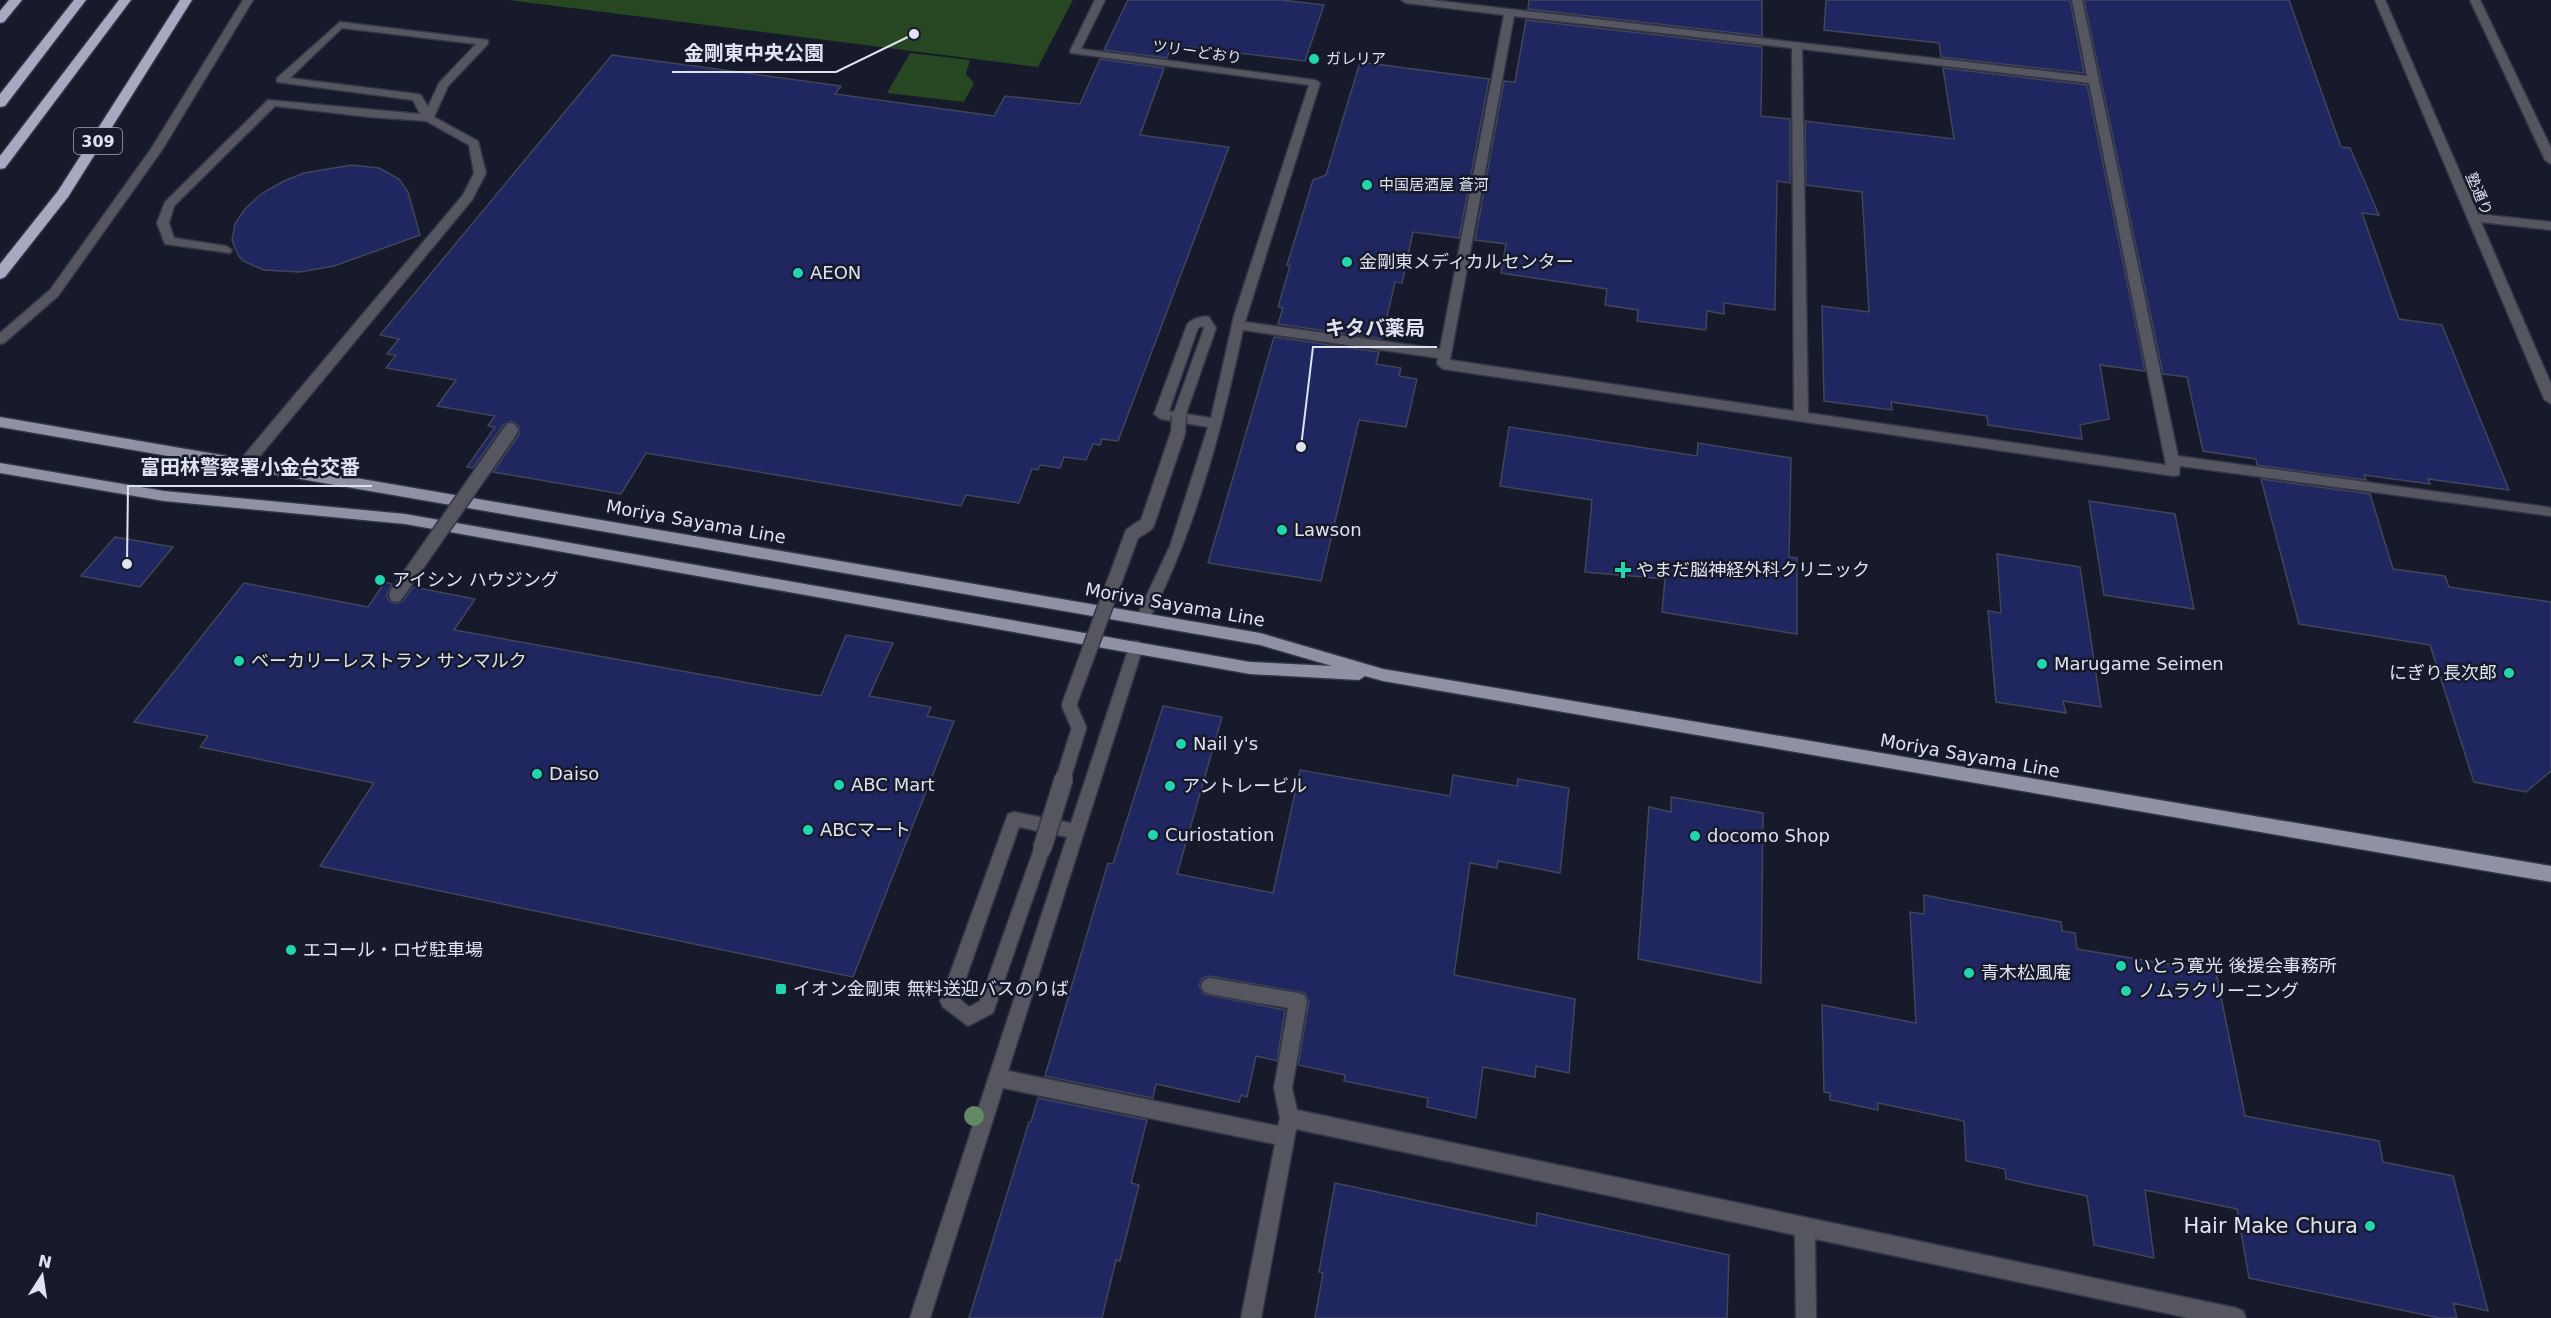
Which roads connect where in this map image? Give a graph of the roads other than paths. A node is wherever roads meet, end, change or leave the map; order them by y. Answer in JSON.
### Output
{"nodes":[{"id":1,"x":16,"y":0,"type":"edge"},
{"id":2,"x":80,"y":0,"type":"edge"},
{"id":3,"x":125,"y":0,"type":"edge"},
{"id":4,"x":186,"y":0,"type":"edge"},
{"id":5,"x":248,"y":0,"type":"edge"},
{"id":6,"x":1100,"y":0,"type":"edge"},
{"id":7,"x":1406,"y":0,"type":"edge"},
{"id":8,"x":2077,"y":0,"type":"edge"},
{"id":9,"x":2380,"y":0,"type":"edge"},
{"id":10,"x":2475,"y":0,"type":"edge"},
{"id":11,"x":1510,"y":12,"type":"junction"},
{"id":12,"x":0,"y":19,"type":"edge"},
{"id":13,"x":1797,"y":45,"type":"junction"},
{"id":14,"x":2094,"y":80,"type":"junction"},
{"id":15,"x":0,"y":103,"type":"edge"},
{"id":16,"x":429,"y":118,"type":"junction"},
{"id":17,"x":2551,"y":160,"type":"edge"},
{"id":18,"x":0,"y":165,"type":"edge"},
{"id":19,"x":2472,"y":217,"type":"junction"},
{"id":20,"x":2551,"y":226,"type":"edge"},
{"id":21,"x":226,"y":250,"type":"dead end"},
{"id":22,"x":0,"y":274,"type":"edge"},
{"id":23,"x":1238,"y":325,"type":"junction"},
{"id":24,"x":0,"y":340,"type":"edge"},
{"id":25,"x":1444,"y":354,"type":"junction"},
{"id":26,"x":2551,"y":399,"type":"edge"},
{"id":27,"x":1801,"y":416,"type":"junction"},
{"id":28,"x":0,"y":422,"type":"edge"},
{"id":29,"x":1216,"y":424,"type":"junction"},
{"id":30,"x":511,"y":430,"type":"dead end"},
{"id":31,"x":2172,"y":460,"type":"junction"},
{"id":32,"x":245,"y":464,"type":"junction"},
{"id":33,"x":0,"y":468,"type":"edge"},
{"id":34,"x":2547,"y":512,"type":"dead end"},
{"id":35,"x":396,"y":596,"type":"dead end"},
{"id":36,"x":1143,"y":618,"type":"junction"},
{"id":37,"x":1136,"y":647,"type":"junction"},
{"id":38,"x":1383,"y":675,"type":"junction"},
{"id":39,"x":1077,"y":832,"type":"junction"},
{"id":40,"x":2551,"y":874,"type":"edge"},
{"id":41,"x":1210,"y":986,"type":"dead end"},
{"id":42,"x":997,"y":1078,"type":"junction"},
{"id":43,"x":1289,"y":1118,"type":"junction"},
{"id":44,"x":1286,"y":1137,"type":"junction"},
{"id":45,"x":1805,"y":1226,"type":"junction"},
{"id":46,"x":920,"y":1318,"type":"edge"},
{"id":47,"x":1251,"y":1318,"type":"edge"},
{"id":48,"x":1806,"y":1318,"type":"edge"},
{"id":49,"x":2236,"y":1318,"type":"edge"}],
"edges":[{"from":1,"to":12,"type":"highway"},
{"from":2,"to":15,"type":"highway"},
{"from":3,"to":18,"type":"highway"},
{"from":4,"to":22,"type":"highway","number":"309"},
{"from":5,"to":24,"type":"street"},
{"from":6,"to":23,"type":"street","name":"ツリーどおり"},
{"from":7,"to":11,"type":"street"},
{"from":8,"to":14,"type":"street"},
{"from":9,"to":19,"type":"street","name":"塾通り"},
{"from":10,"to":17,"type":"street"},
{"from":11,"to":13,"type":"street"},
{"from":11,"to":25,"type":"street"},
{"from":13,"to":14,"type":"street"},
{"from":13,"to":27,"type":"street"},
{"from":14,"to":31,"type":"street"},
{"from":16,"to":16,"type":"street"},
{"from":16,"to":21,"type":"street"},
{"from":16,"to":32,"type":"street"},
{"from":19,"to":20,"type":"street"},
{"from":19,"to":26,"type":"street","name":"塾通り"},
{"from":23,"to":25,"type":"street"},
{"from":23,"to":29,"type":"street"},
{"from":25,"to":27,"type":"street"},
{"from":27,"to":31,"type":"street"},
{"from":28,"to":32,"type":"main road","name":"Moriya Sayama Line"},
{"from":29,"to":36,"type":"street"},
{"from":29,"to":39,"type":"street","bridge":true},
{"from":30,"to":35,"type":"street","bridge":true},
{"from":31,"to":34,"type":"street"},
{"from":32,"to":36,"type":"main road","name":"Moriya Sayama Line"},
{"from":33,"to":37,"type":"main road","name":"Moriya Sayama Line"},
{"from":36,"to":38,"type":"main road","name":"Moriya Sayama Line"},
{"from":37,"to":38,"type":"main road","name":"Moriya Sayama Line"},
{"from":37,"to":39,"type":"street"},
{"from":38,"to":40,"type":"main road","name":"Moriya Sayama Line"},
{"from":39,"to":42,"type":"street"},
{"from":41,"to":43,"type":"street"},
{"from":42,"to":44,"type":"street"},
{"from":42,"to":46,"type":"street"},
{"from":43,"to":44,"type":"street"},
{"from":43,"to":45,"type":"street"},
{"from":44,"to":47,"type":"street"},
{"from":45,"to":48,"type":"street"},
{"from":45,"to":49,"type":"street"}]}
